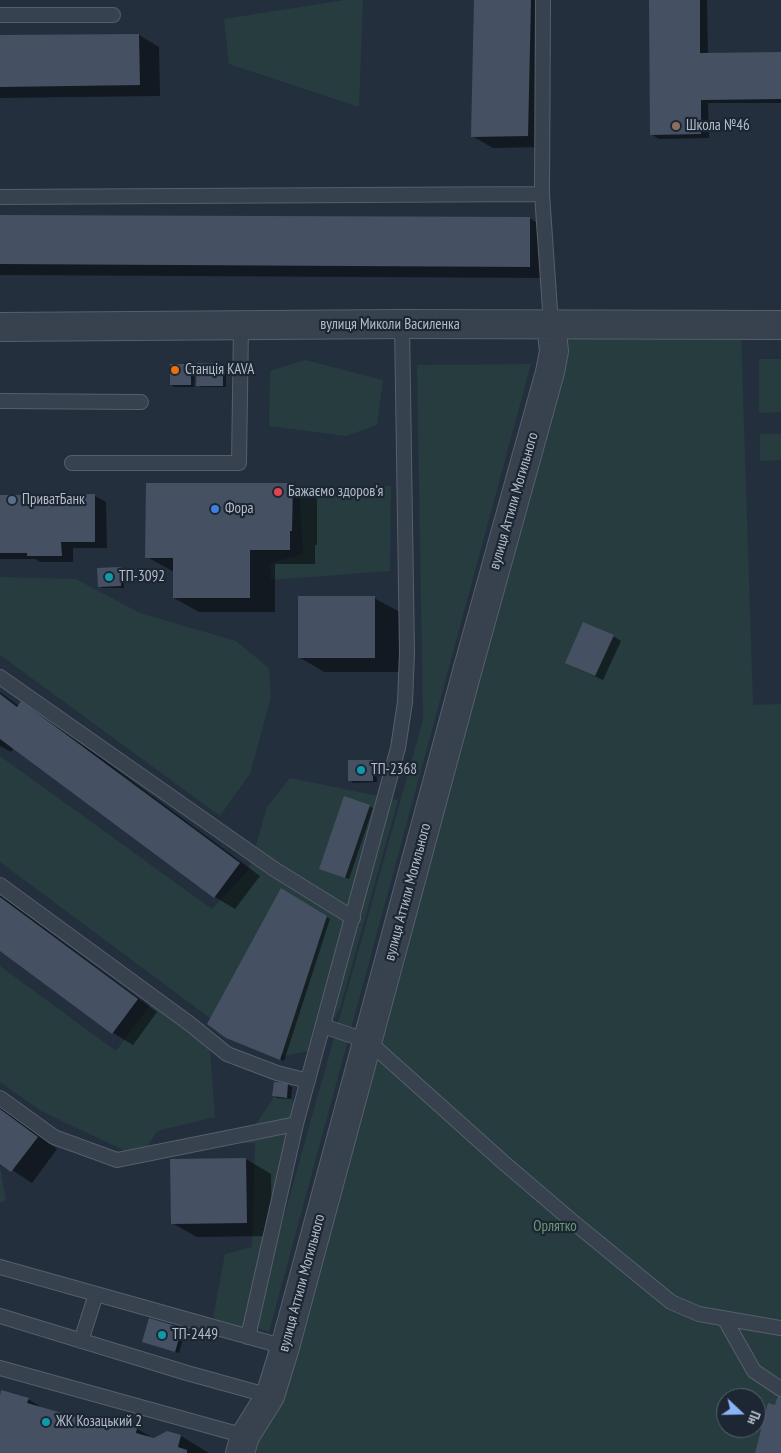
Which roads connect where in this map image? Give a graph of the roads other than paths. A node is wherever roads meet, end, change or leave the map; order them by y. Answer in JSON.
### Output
{"nodes":[{"id":1,"x":543,"y":0,"type":"edge"},
{"id":2,"x":0,"y":15,"type":"edge"},
{"id":3,"x":113,"y":15,"type":"dead end"},
{"id":4,"x":542,"y":194,"type":"junction"},
{"id":5,"x":0,"y":198,"type":"edge"},
{"id":6,"x":402,"y":324,"type":"junction"},
{"id":7,"x":551,"y":324,"type":"junction"},
{"id":8,"x":781,"y":325,"type":"edge"},
{"id":9,"x":241,"y":326,"type":"junction"},
{"id":10,"x":0,"y":327,"type":"edge"},
{"id":11,"x":0,"y":401,"type":"edge"},
{"id":12,"x":142,"y":402,"type":"dead end"},
{"id":13,"x":72,"y":463,"type":"dead end"},
{"id":14,"x":0,"y":677,"type":"edge"},
{"id":15,"x":0,"y":885,"type":"edge"},
{"id":16,"x":353,"y":918,"type":"junction"},
{"id":17,"x":323,"y":1026,"type":"junction"},
{"id":18,"x":368,"y":1041,"type":"junction"},
{"id":19,"x":308,"y":1081,"type":"junction"},
{"id":20,"x":0,"y":1098,"type":"edge"},
{"id":21,"x":296,"y":1124,"type":"junction"},
{"id":22,"x":0,"y":1267,"type":"edge"},
{"id":23,"x":96,"y":1294,"type":"junction"},
{"id":24,"x":0,"y":1316,"type":"edge"},
{"id":25,"x":724,"y":1318,"type":"junction"},
{"id":26,"x":781,"y":1328,"type":"edge"},
{"id":27,"x":248,"y":1337,"type":"junction"},
{"id":28,"x":81,"y":1341,"type":"junction"},
{"id":29,"x":285,"y":1347,"type":"junction"},
{"id":30,"x":0,"y":1368,"type":"edge"},
{"id":31,"x":781,"y":1389,"type":"edge"},
{"id":32,"x":270,"y":1396,"type":"junction"},
{"id":33,"x":242,"y":1445,"type":"edge"}],
"edges":[{"from":1,"to":4,"type":"lane"},
{"from":2,"to":3,"type":"lane"},
{"from":4,"to":5,"type":"lane"},
{"from":4,"to":7,"type":"lane"},
{"from":6,"to":7,"type":"street","name":"вулиця Миколи Василенка"},
{"from":6,"to":9,"type":"street","name":"вулиця Миколи Василенка"},
{"from":6,"to":16,"type":"lane"},
{"from":7,"to":8,"type":"street","name":"вулиця Миколи Василенка"},
{"from":7,"to":18,"type":"street","name":"вулиця Аттили Могильного"},
{"from":9,"to":10,"type":"street","name":"вулиця Миколи Василенка"},
{"from":9,"to":13,"type":"lane"},
{"from":11,"to":12,"type":"lane"},
{"from":14,"to":16,"type":"lane"},
{"from":15,"to":19,"type":"lane"},
{"from":16,"to":17,"type":"lane"},
{"from":17,"to":18,"type":"lane"},
{"from":17,"to":19,"type":"lane"},
{"from":18,"to":25,"type":"lane"},
{"from":18,"to":29,"type":"street","name":"вулиця Аттили Могильного"},
{"from":19,"to":21,"type":"lane"},
{"from":20,"to":21,"type":"lane"},
{"from":21,"to":27,"type":"lane"},
{"from":22,"to":23,"type":"lane"},
{"from":23,"to":27,"type":"lane"},
{"from":23,"to":28,"type":"lane"},
{"from":24,"to":28,"type":"lane"},
{"from":25,"to":26,"type":"lane"},
{"from":25,"to":31,"type":"lane"},
{"from":27,"to":29,"type":"lane"},
{"from":28,"to":32,"type":"lane"},
{"from":29,"to":32,"type":"street","name":"вулиця Аттили Могильного"},
{"from":30,"to":33,"type":"lane"},
{"from":32,"to":33,"type":"street","name":"вулиця Аттили Могильного"}]}
